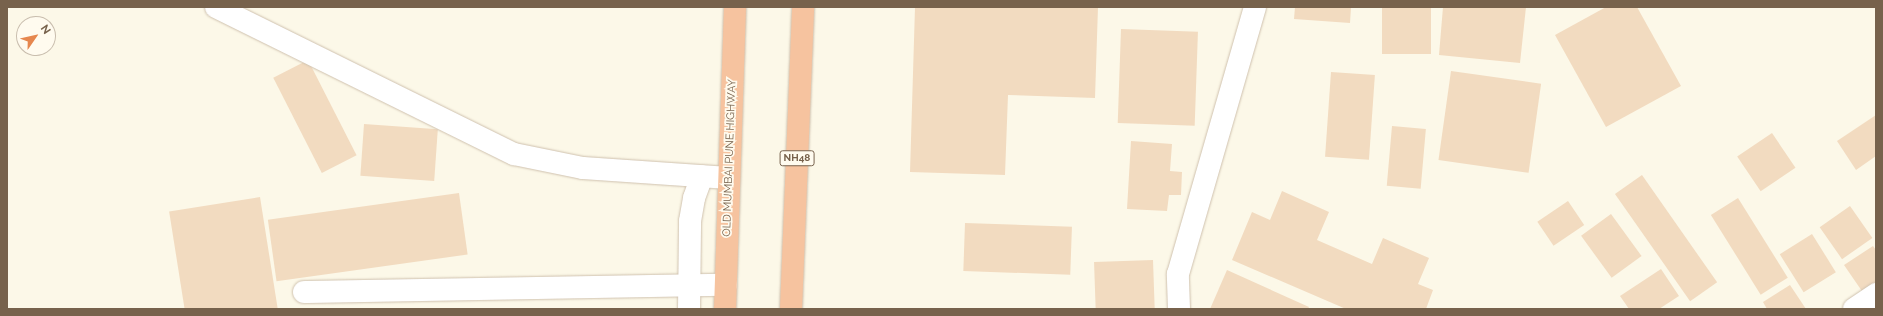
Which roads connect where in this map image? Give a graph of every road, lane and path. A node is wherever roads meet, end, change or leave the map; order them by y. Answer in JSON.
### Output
{"nodes":[{"id":1,"x":216,"y":7,"type":"edge"},
{"id":2,"x":735,"y":7,"type":"edge"},
{"id":3,"x":803,"y":7,"type":"edge"},
{"id":4,"x":1255,"y":7,"type":"edge"},
{"id":5,"x":702,"y":176,"type":"junction"},
{"id":6,"x":729,"y":178,"type":"junction"},
{"id":7,"x":726,"y":285,"type":"junction"},
{"id":8,"x":689,"y":286,"type":"junction"},
{"id":9,"x":304,"y":292,"type":"dead end"},
{"id":10,"x":1876,"y":294,"type":"edge"},
{"id":11,"x":689,"y":309,"type":"edge"},
{"id":12,"x":725,"y":309,"type":"edge"},
{"id":13,"x":791,"y":309,"type":"edge"},
{"id":14,"x":1179,"y":309,"type":"edge"},
{"id":15,"x":1854,"y":309,"type":"edge"}],
"edges":[{"from":1,"to":5,"type":"street"},
{"from":2,"to":6,"type":"highway","name":"OLD MUMBAI PUNE HIGHWAY"},
{"from":3,"to":13,"type":"highway","number":"NH48"},
{"from":4,"to":14,"type":"street"},
{"from":5,"to":6,"type":"street"},
{"from":5,"to":8,"type":"street"},
{"from":6,"to":7,"type":"highway","name":"OLD MUMBAI PUNE HIGHWAY"},
{"from":7,"to":8,"type":"street"},
{"from":7,"to":12,"type":"highway","name":"OLD MUMBAI PUNE HIGHWAY"},
{"from":8,"to":9,"type":"street"},
{"from":8,"to":11,"type":"street"},
{"from":10,"to":15,"type":"street"}]}
